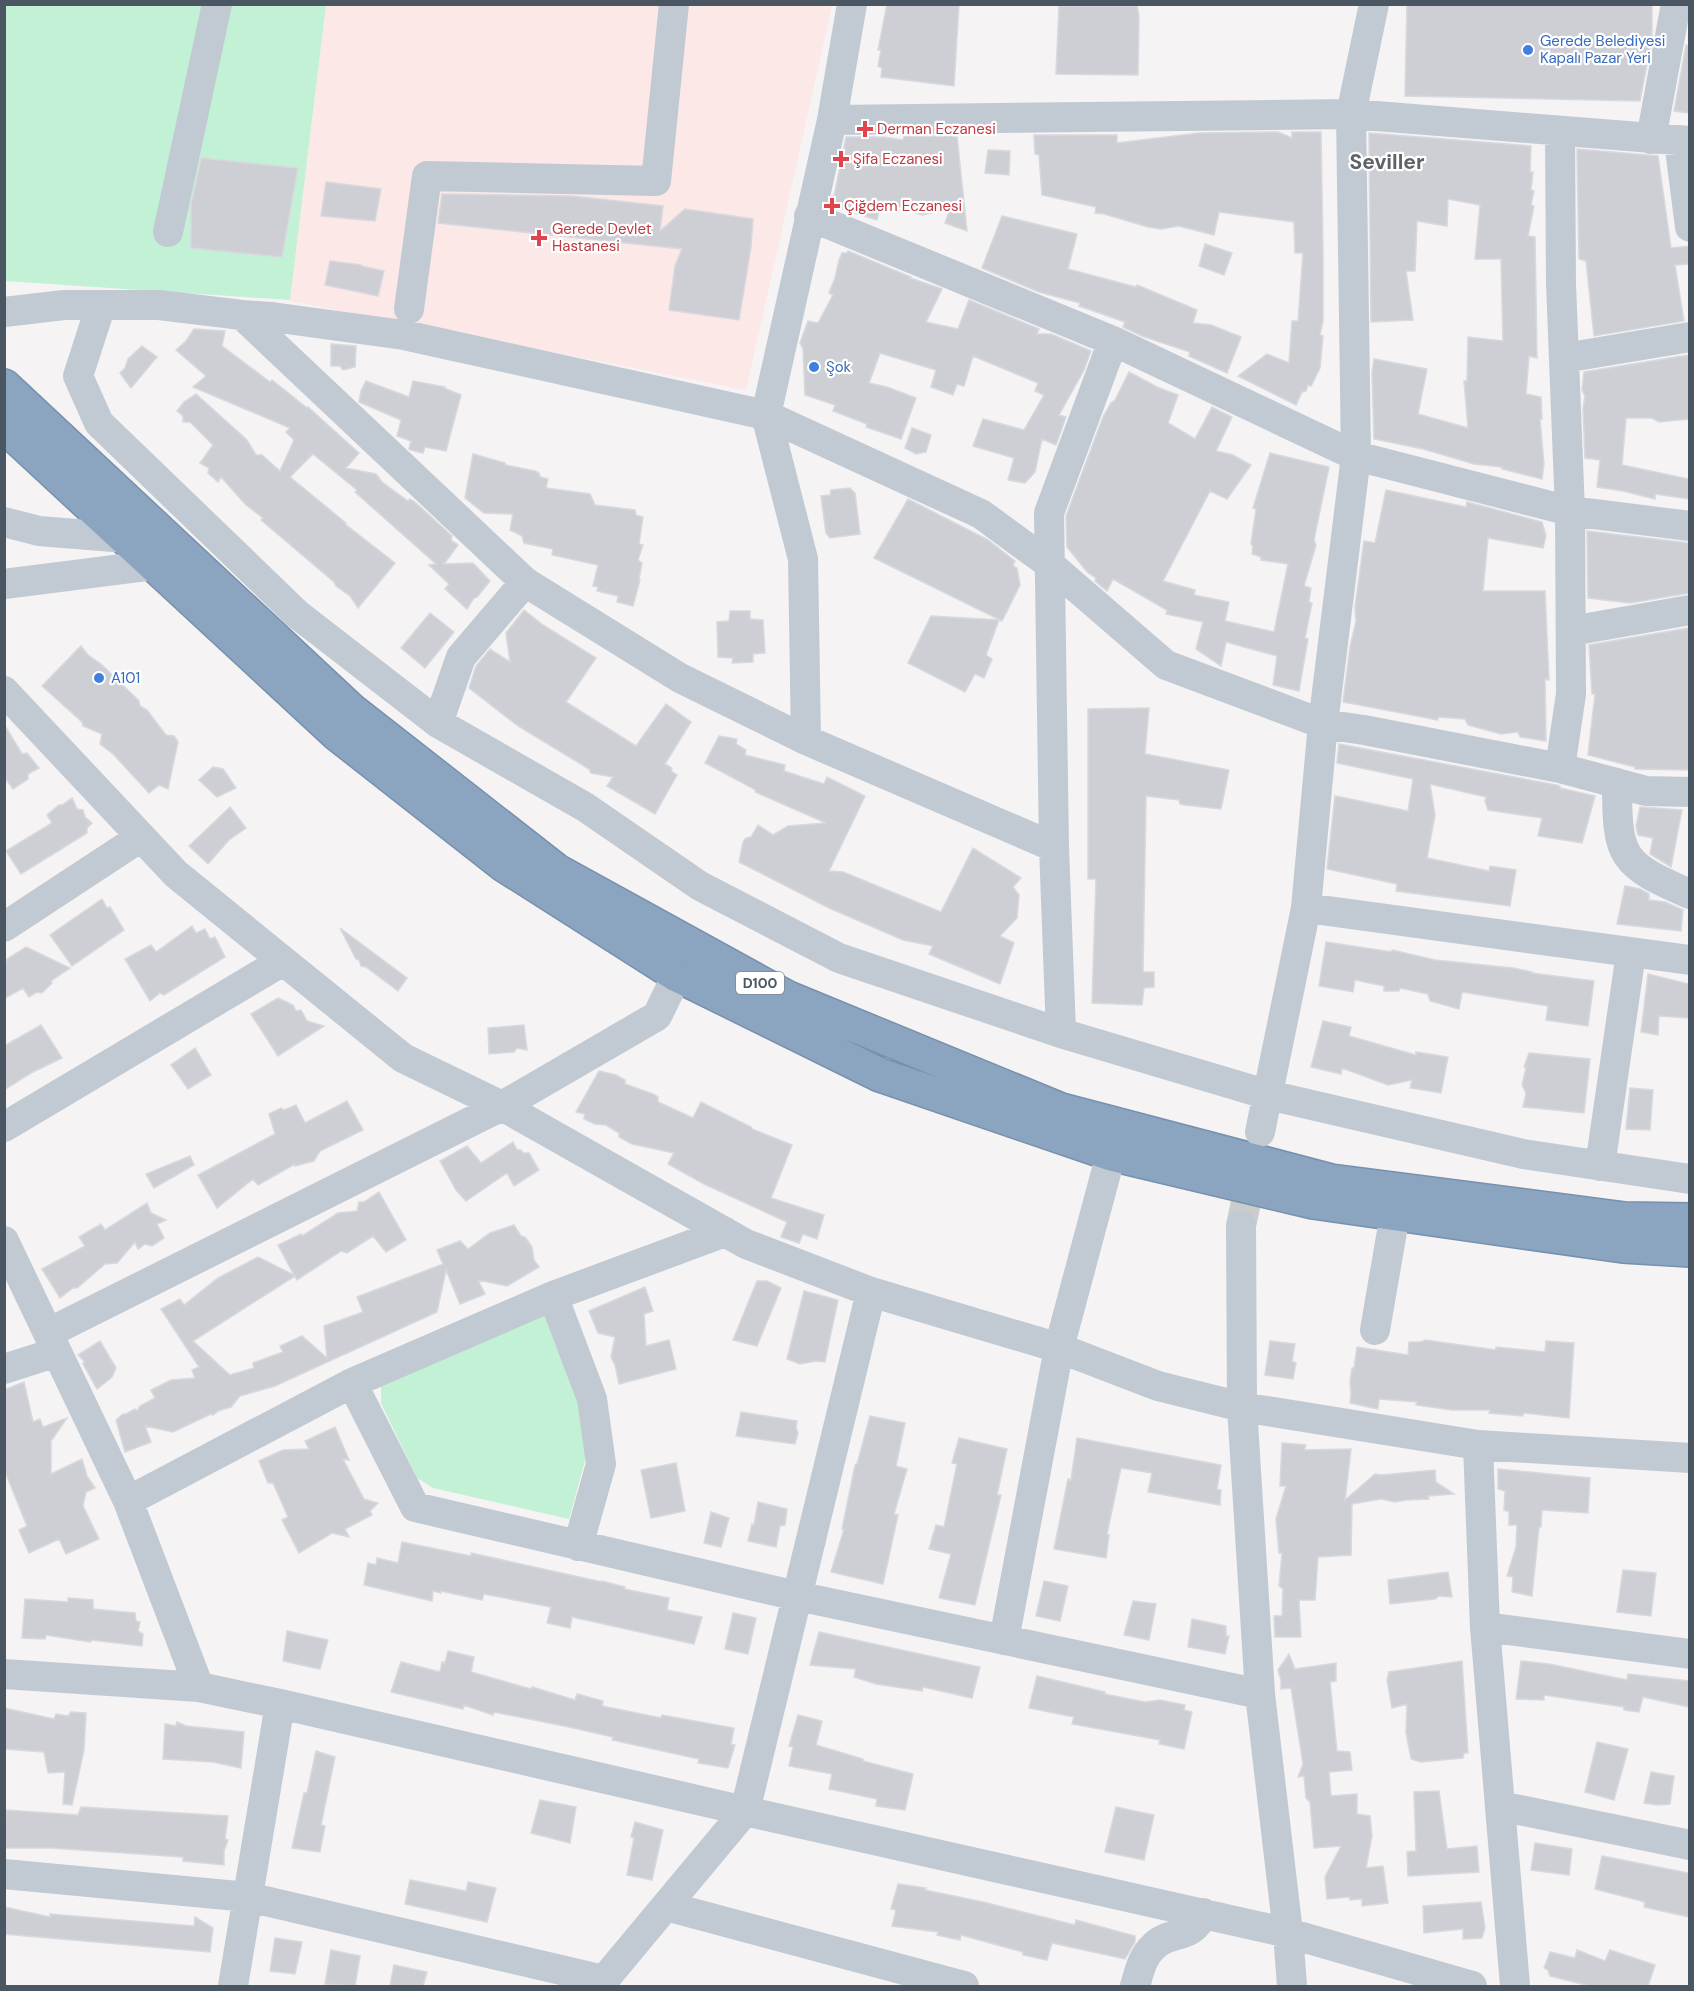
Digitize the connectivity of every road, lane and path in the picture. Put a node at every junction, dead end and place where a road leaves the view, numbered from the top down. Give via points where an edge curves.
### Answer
1 (217, 4) edge
2 (674, 4) edge
3 (852, 4) edge
4 (1374, 4) edge
5 (1676, 4) edge
6 (1351, 114) junction
7 (832, 120) junction
8 (1560, 131) junction
9 (1673, 140) edge
10 (809, 216) junction
11 (1689, 227) edge
12 (168, 232) dead end
13 (101, 305) junction
14 (409, 309) dead end
15 (4, 312) edge
16 (242, 315) junction
17 (1689, 337) edge
18 (1113, 341) junction
19 (1564, 358) junction
20 (4, 386) edge
21 (766, 415) junction
22 (4, 426) edge
23 (1356, 456) junction
24 (1570, 511) junction
25 (4, 522) edge
26 (1689, 526) edge
27 (126, 538) junction
28 (1048, 563) junction
29 (154, 565) junction
30 (525, 582) junction
31 (4, 584) edge
32 (1689, 610) edge
33 (1571, 631) junction
34 (8, 701) edge
35 (438, 723) junction
36 (1323, 724) junction
37 (806, 740) junction
38 (1560, 768) junction
39 (1617, 783) junction
40 (1689, 792) edge
41 (141, 837) junction
42 (1054, 847) junction
43 (1689, 894) edge
44 (1306, 908) junction
45 (4, 927) edge
46 (1631, 953) junction
47 (1689, 960) edge
48 (283, 961) junction
49 (677, 975) junction
50 (1061, 1033) junction
51 (1269, 1095) junction
52 (502, 1106) junction
53 (4, 1127) edge
54 (1260, 1132) tunnel mouth
55 (1111, 1154) junction
56 (1600, 1166) junction
57 (1689, 1179) edge
58 (1395, 1214) junction
59 (1689, 1220) edge
60 (1241, 1226) tunnel mouth
61 (725, 1232) junction
62 (4, 1241) edge
63 (1689, 1250) edge
64 (871, 1292) junction
65 (553, 1296) junction
66 (1375, 1330) dead end
67 (52, 1342) junction
68 (1059, 1348) junction
69 (4, 1369) edge
70 (352, 1383) junction
71 (1242, 1407) junction
72 (1478, 1445) junction
73 (1689, 1458) edge
74 (128, 1501) junction
75 (578, 1546) junction
76 (797, 1596) junction
77 (1485, 1627) junction
78 (1004, 1640) junction
79 (1689, 1654) edge
80 (4, 1674) edge
81 (200, 1688) junction
82 (1260, 1694) junction
83 (280, 1704) junction
84 (1500, 1806) junction
85 (745, 1811) junction
86 (1689, 1845) edge
87 (4, 1874) edge
88 (248, 1897) junction
89 (666, 1906) junction
90 (1203, 1913) junction
91 (1288, 1932) junction
92 (602, 1983) edge
93 (233, 1986) edge
94 (964, 1986) edge
95 (1135, 1986) edge
96 (1292, 1986) edge
97 (1472, 1986) edge
98 (1515, 1986) edge

1 - 12 street
2 - 14 street via 656,181 427,176
3 - 7 street
4 - 6 street
5 - 9 street
6 - 7 street
6 - 8 street
6 - 23 street
7 - 10 street
8 - 9 street
8 - 19 street
9 - 11 street
10 - 18 street
10 - 21 street
13 - 15 street
13 - 16 street via 159,305
13 - 35 street via 78,376 99,423 297,614
16 - 21 street via 404,335
16 - 30 street
17 - 19 street
18 - 23 street
18 - 28 street via 1049,513
19 - 24 street
20 - 59 highway, D100 via 351,710 557,871 788,998 1061,1110 1331,1181 1625,1219
21 - 28 street via 981,514
21 - 37 street via 802,559
22 - 27 highway, D100
23 - 24 street
23 - 36 street
24 - 26 street
24 - 33 street
25 - 27 street via 39,531
27 - 29 highway, D100
28 - 36 street via 1166,665
28 - 42 street
29 - 31 street
29 - 49 highway, D100 via 337,735 504,865
30 - 35 street via 461,657
30 - 37 street via 680,678
32 - 33 street
33 - 38 street via 1571,694
34 - 41 street
35 - 50 street via 585,807 699,886 839,958
36 - 38 street
36 - 44 street
37 - 42 street
38 - 39 street
39 - 40 street via 1646,791
39 - 43 street via 1618,832 1626,852 1644,873
41 - 45 street
41 - 48 street via 176,874
42 - 50 street
44 - 46 street
44 - 51 street
46 - 47 street
46 - 56 street
48 - 52 street via 403,1058
48 - 53 street
49 - 52 street via 657,1016
49 - 55 highway, D100 via 880,1075
50 - 51 street
51 - 54 street
51 - 56 street via 1523,1154
52 - 61 street
52 - 67 street
55 - 58 highway, D100 via 1313,1202
55 - 68 street
56 - 57 street
58 - 63 highway, D100 via 1623,1246
58 - 66 street
60 - 71 street
61 - 64 street via 746,1244
61 - 65 street
62 - 67 street
64 - 68 street
64 - 76 street
65 - 70 street
65 - 75 street via 592,1399 601,1464
67 - 69 street
67 - 74 street
68 - 71 street via 1158,1386
68 - 78 street
70 - 74 street
70 - 75 street via 415,1507
71 - 72 street
71 - 82 street
72 - 73 street
72 - 77 street
74 - 81 street
75 - 76 street
76 - 78 street
76 - 85 street
77 - 79 street
77 - 84 street
78 - 82 street
80 - 81 street
81 - 83 street
82 - 91 street
83 - 85 street
83 - 88 street
84 - 86 street
84 - 98 street
85 - 89 street
85 - 90 street
87 - 88 street
88 - 92 street
88 - 93 street
89 - 92 street
89 - 94 street
90 - 91 street
90 - 95 street via 1192,1930 1163,1939 1151,1948
91 - 96 street
91 - 97 street

